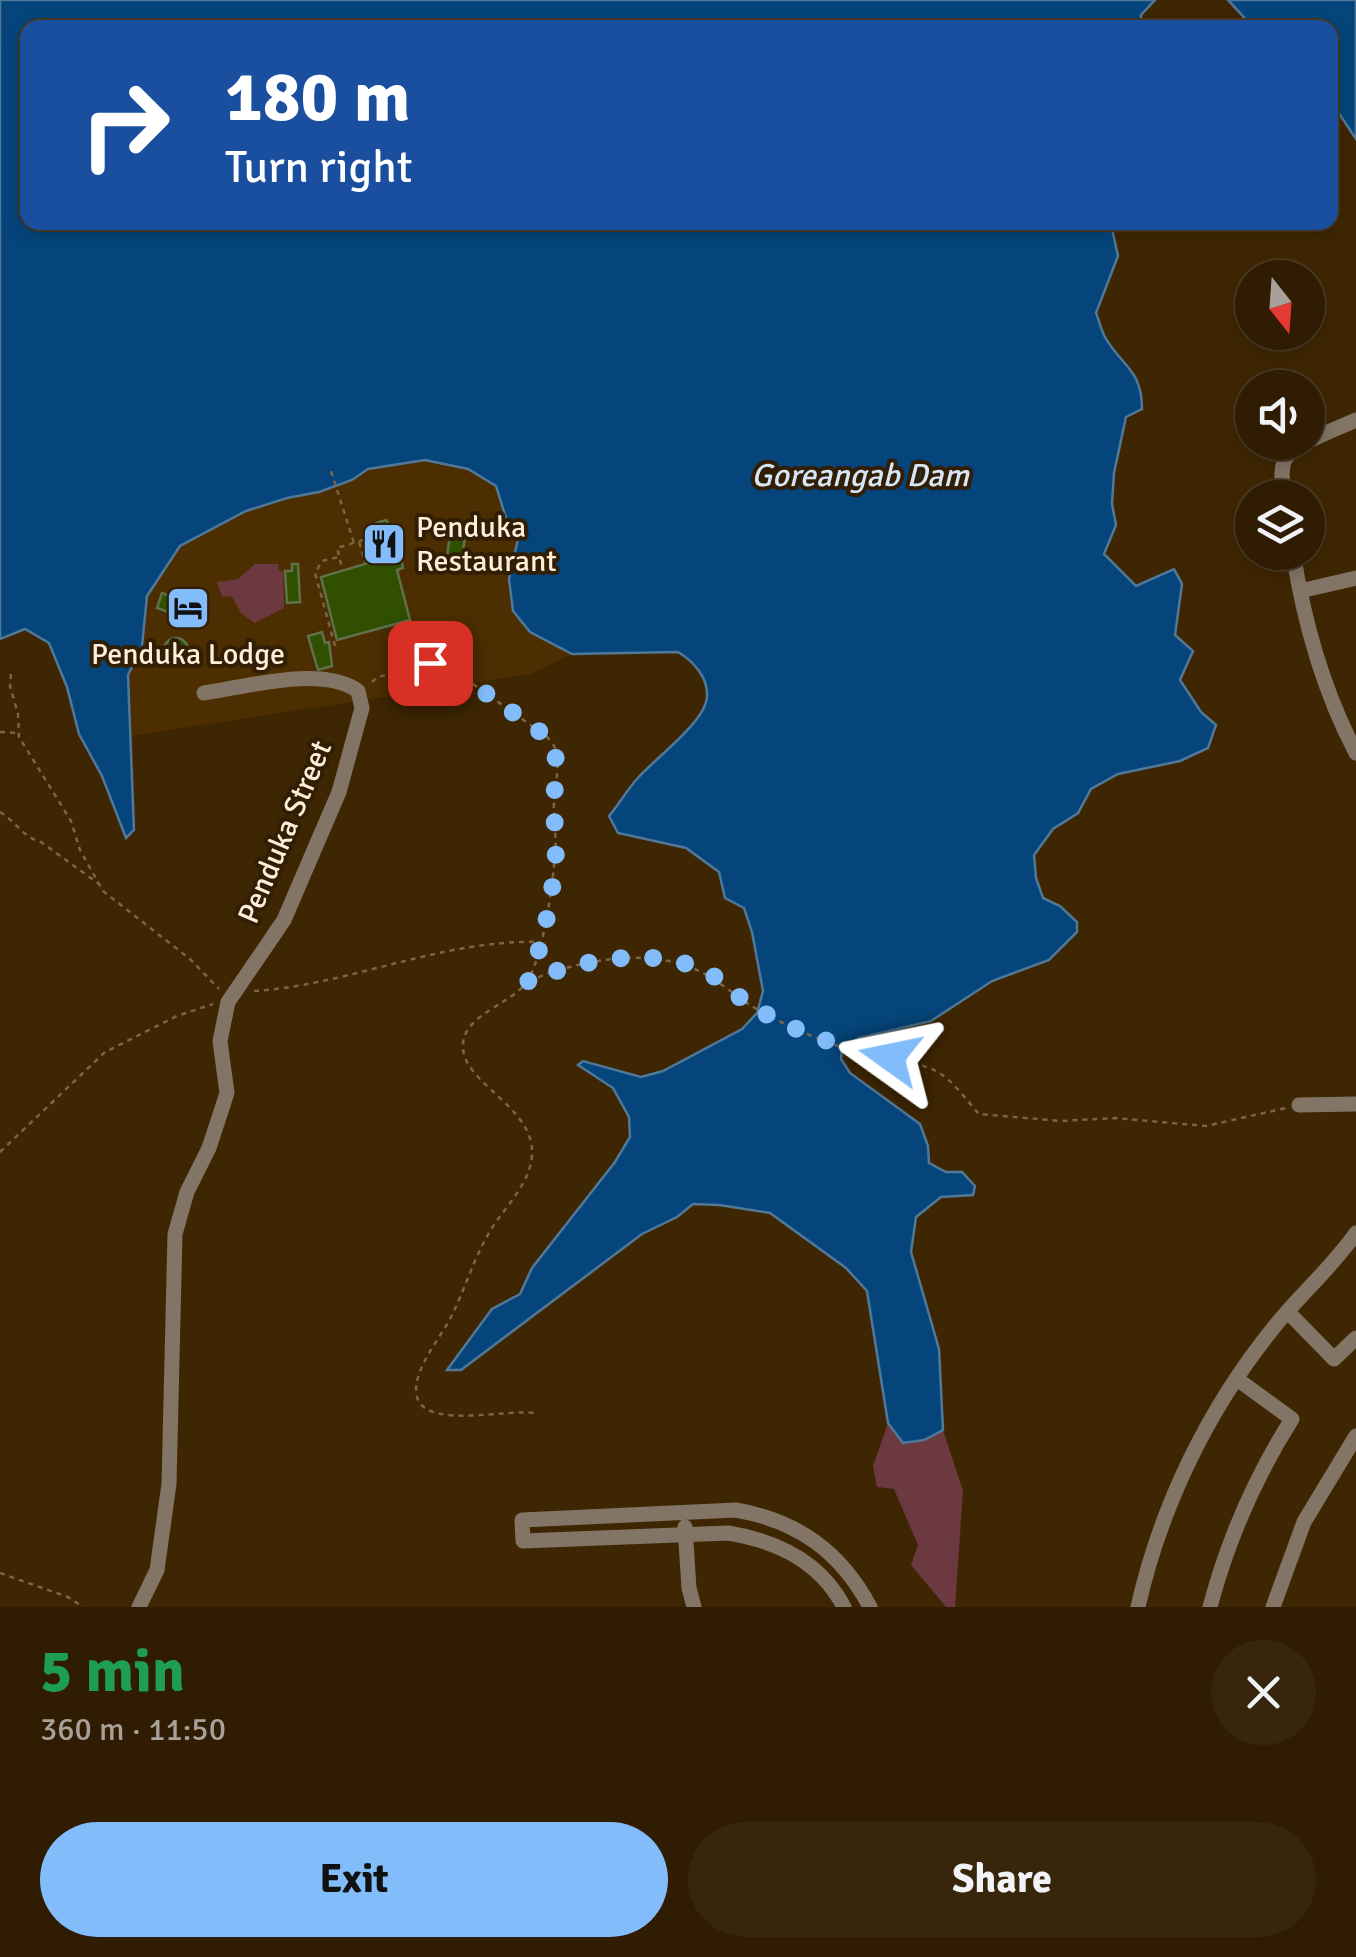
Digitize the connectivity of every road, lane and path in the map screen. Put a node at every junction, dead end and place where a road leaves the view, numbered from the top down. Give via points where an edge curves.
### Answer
1 (1356, 420) edge
2 (331, 471) dead end
3 (1283, 480) edge
4 (370, 538) dead end
5 (356, 542) junction
6 (339, 557) junction
7 (366, 564) dead end
8 (343, 570) dead end
9 (1296, 570) edge
10 (1356, 578) edge
11 (1300, 591) junction
12 (335, 646) dead end
13 (11, 674) dead end
14 (358, 691) junction
15 (204, 693) dead end
16 (0, 732) edge
17 (18, 733) junction
18 (1356, 753) edge
19 (0, 812) edge
20 (100, 885) junction
21 (541, 942) junction
22 (528, 982) junction
23 (228, 1002) junction
24 (1356, 1104) edge
25 (1299, 1105) joint
26 (0, 1152) edge
27 (1356, 1233) edge
28 (1288, 1312) junction
29 (1356, 1338) edge
30 (1237, 1379) junction
31 (534, 1413) dead end
32 (1356, 1436) edge
33 (686, 1512) junction
34 (685, 1536) junction
35 (0, 1573) edge
36 (1138, 1606) edge
37 (84, 1607) edge
38 (140, 1607) edge
39 (694, 1607) edge
40 (844, 1607) edge
41 (870, 1607) edge
42 (1147, 1607) edge
43 (1210, 1607) edge
44 (1274, 1607) edge

1 - 3 street via 1285,458
2 - 5 path
4 - 5 path
5 - 6 path via 337,548
5 - 7 path
6 - 8 path
6 - 12 path via 322,561 315,573
9 - 11 street
10 - 11 street
11 - 18 street via 1325,685
13 - 17 path
14 - 15 street via 344,681 308,679
14 - 21 path via 378,677 430,663 456,672 555,747 556,854
14 - 23 street, Penduka Street via 362,708 340,792 284,920
16 - 17 path
17 - 20 path
19 - 20 path
20 - 23 path via 190,959
21 - 22 path
21 - 23 path via 426,956
22 - 25 path via 592,963 664,960 708,973 752,1006 848,1050 939,1072 979,1114 1206,1126
22 - 31 path via 474,1022 463,1048 468,1063 526,1130 530,1170 491,1230 416,1388 424,1408 446,1416
23 - 26 path via 176,1016 104,1052
23 - 38 street, Penduka Street via 220,1040 227,1093 175,1234 169,1484 157,1570
24 - 25 street
27 - 28 street
28 - 29 street via 1334,1359
28 - 30 street
30 - 36 street via 1169,1505
30 - 43 street via 1292,1419 1240,1513
32 - 44 street via 1304,1522
33 - 34 street
33 - 34 street via 522,1520 523,1541
33 - 41 street via 736,1510 797,1528 845,1566
34 - 39 street
34 - 40 street via 728,1534 786,1549 823,1576
35 - 37 path
36 - 42 street

